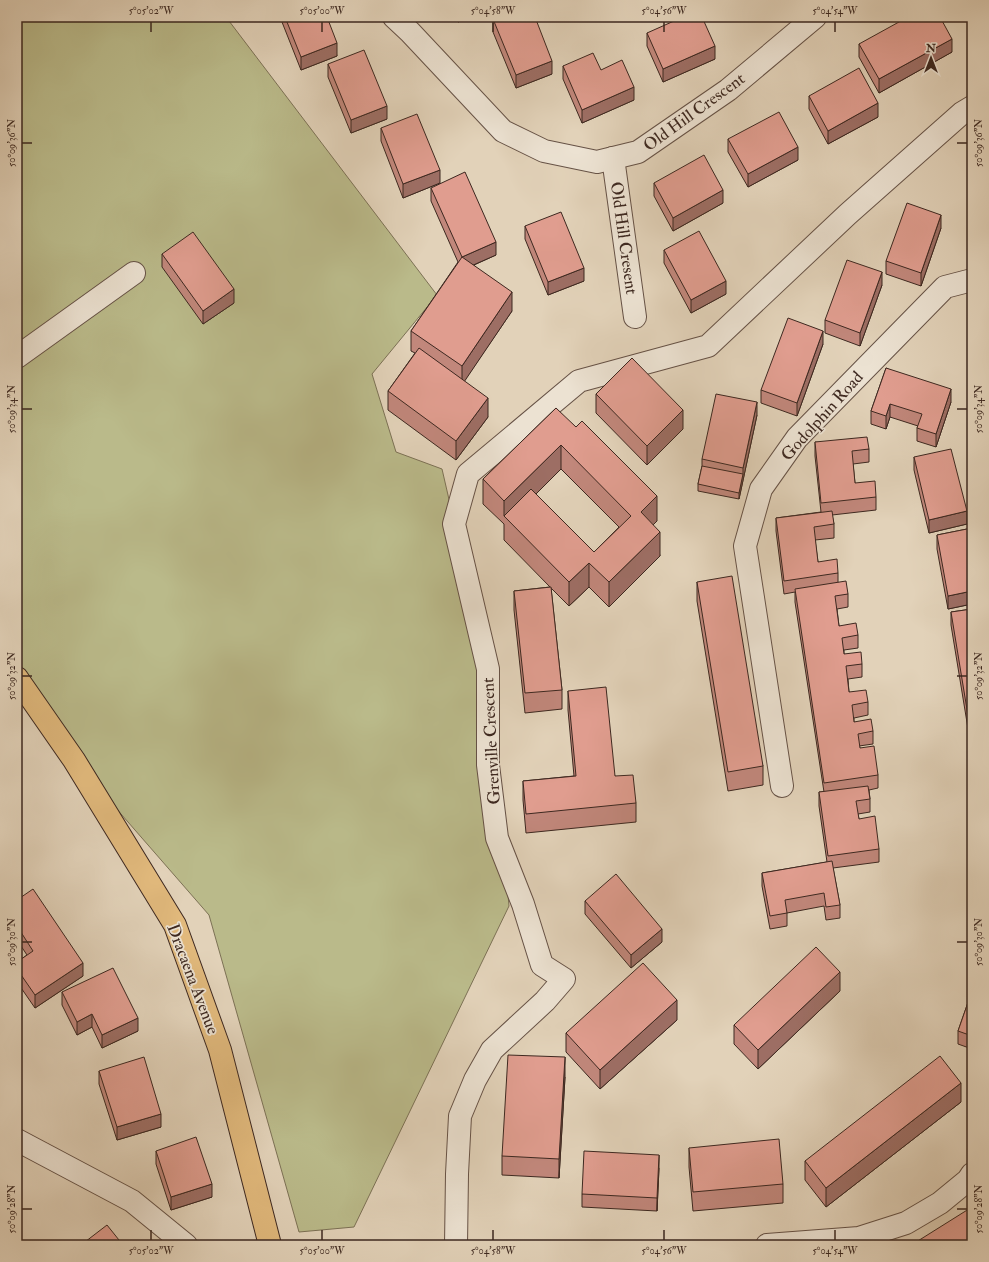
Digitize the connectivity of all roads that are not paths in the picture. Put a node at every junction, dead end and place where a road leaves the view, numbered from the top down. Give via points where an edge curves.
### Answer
1 (394, 17) edge
2 (815, 17) edge
3 (972, 107) edge
4 (613, 158) junction
5 (134, 273) dead end
6 (972, 280) edge
7 (635, 318) dead end
8 (17, 357) edge
9 (17, 678) edge
10 (782, 786) dead end
11 (17, 1140) edge
12 (972, 1174) edge
13 (186, 1245) edge
14 (270, 1245) edge
15 (456, 1245) edge
16 (767, 1245) edge

1 - 4 street, Old Hill Crescent via 503,131 544,151 597,162
2 - 4 street, Old Hill Crescent via 728,90 638,152
3 - 15 street, Grenville Crescent via 848,214 708,346 579,381 468,474 454,524 488,669 488,765 497,838 523,904 542,965 564,979 492,1050 475,1080 460,1116
4 - 7 street, Old Hill Cresent
5 - 8 street
6 - 10 street, Godolphin Road via 945,287 797,438 761,489 745,546
9 - 14 main road, Dracaena Avenue via 74,760 176,925 220,1050
11 - 13 street via 132,1201
12 - 16 street via 940,1203 906,1223 859,1238

